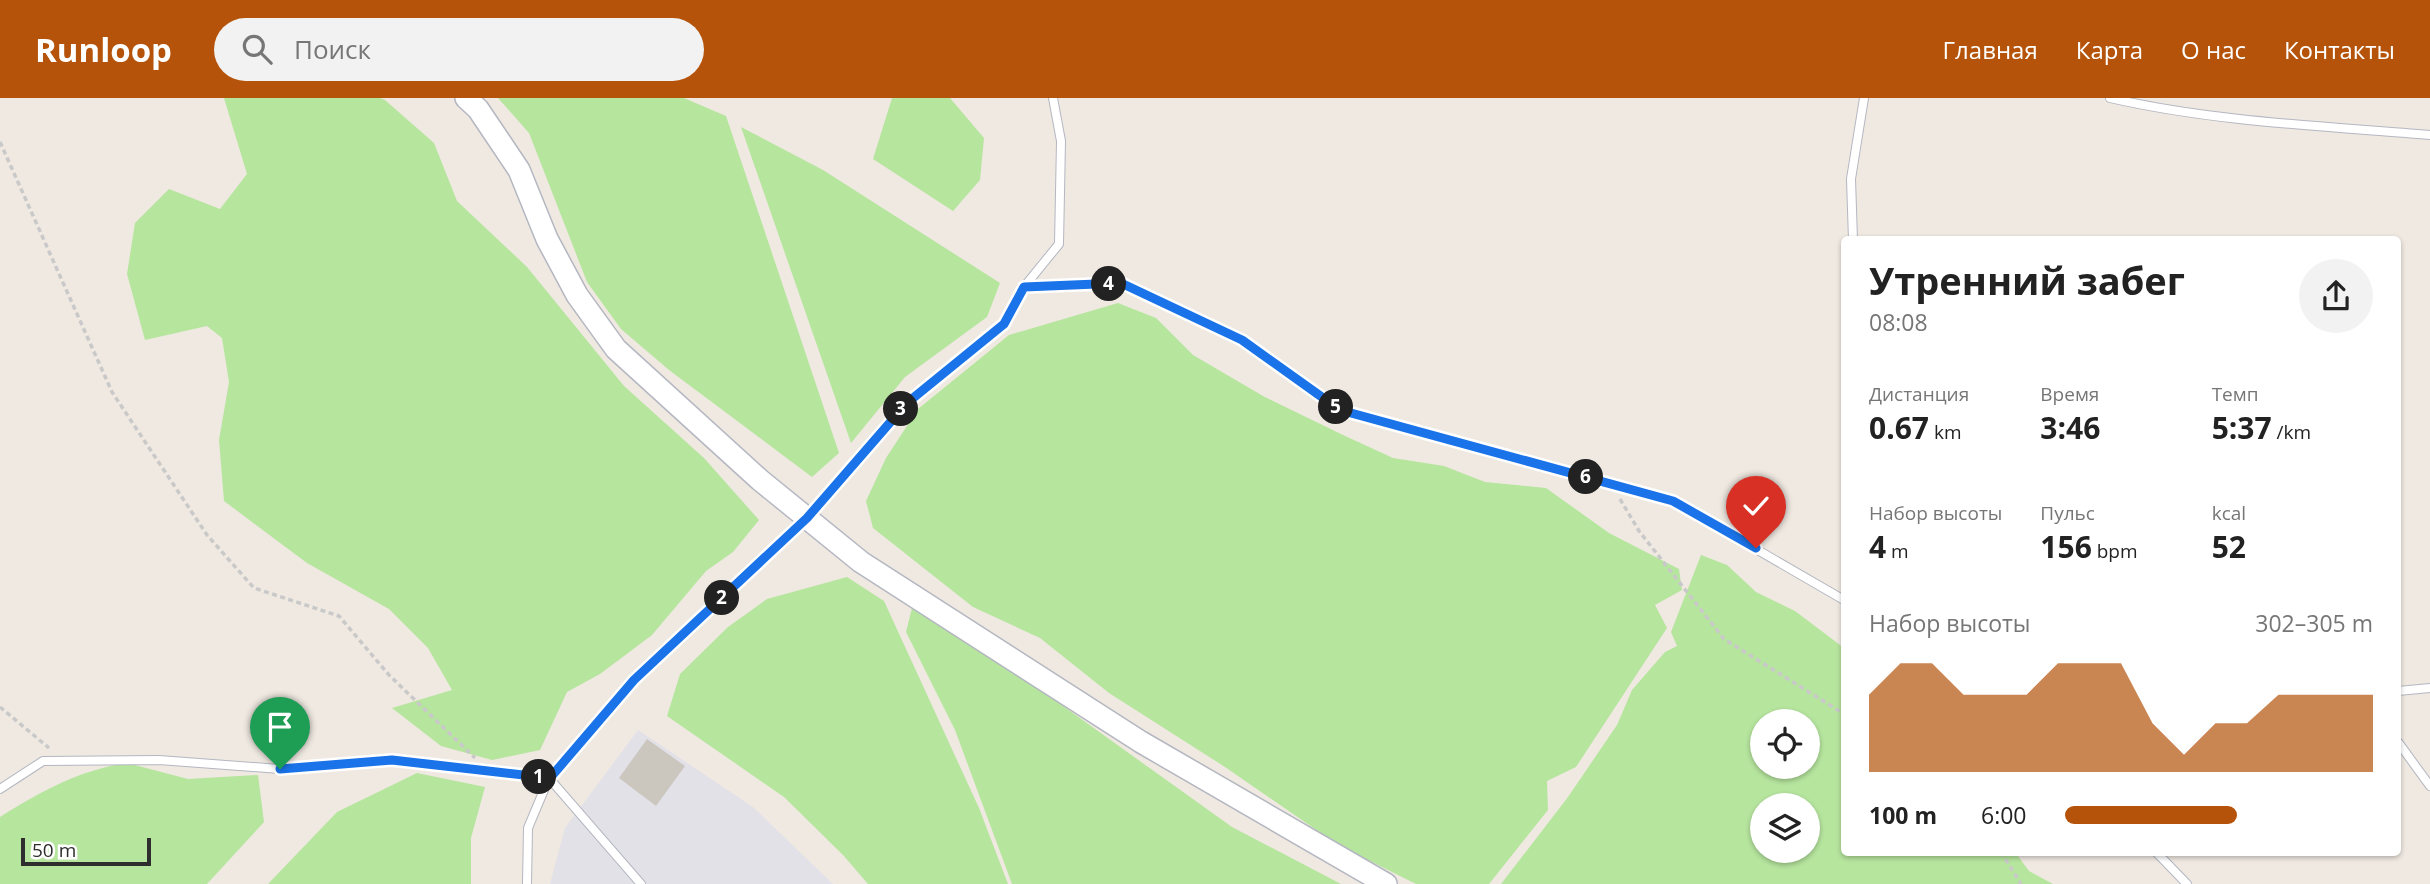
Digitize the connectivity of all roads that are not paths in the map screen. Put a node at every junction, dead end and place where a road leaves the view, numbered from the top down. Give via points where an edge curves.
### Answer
1 (466, 98) edge
2 (1053, 98) edge
3 (1864, 98) edge
4 (2110, 98) edge
5 (2430, 135) edge
6 (1853, 236) edge
7 (1024, 287) junction
8 (807, 518) junction
9 (1841, 598) edge
10 (2430, 688) edge
11 (2401, 691) edge
12 (2401, 746) edge
13 (550, 778) junction
14 (2430, 786) edge
15 (0, 789) edge
16 (2160, 856) edge
17 (527, 884) edge
18 (641, 884) edge
19 (1386, 884) edge
20 (2187, 884) edge

1 - 8 street via 519,170 559,262 616,349
2 - 7 lane via 1061,141 1059,244
3 - 6 lane via 1851,179
4 - 5 lane via 2241,119
7 - 8 lane via 1004,324 907,403
7 - 9 lane via 1121,283 1242,340 1340,410 1673,501
8 - 13 lane via 634,680
8 - 19 street via 861,562 1141,742
10 - 11 lane
12 - 14 lane
13 - 15 lane via 392,760 280,769 159,760 43,761
13 - 17 lane via 528,828
13 - 18 lane
16 - 20 lane

